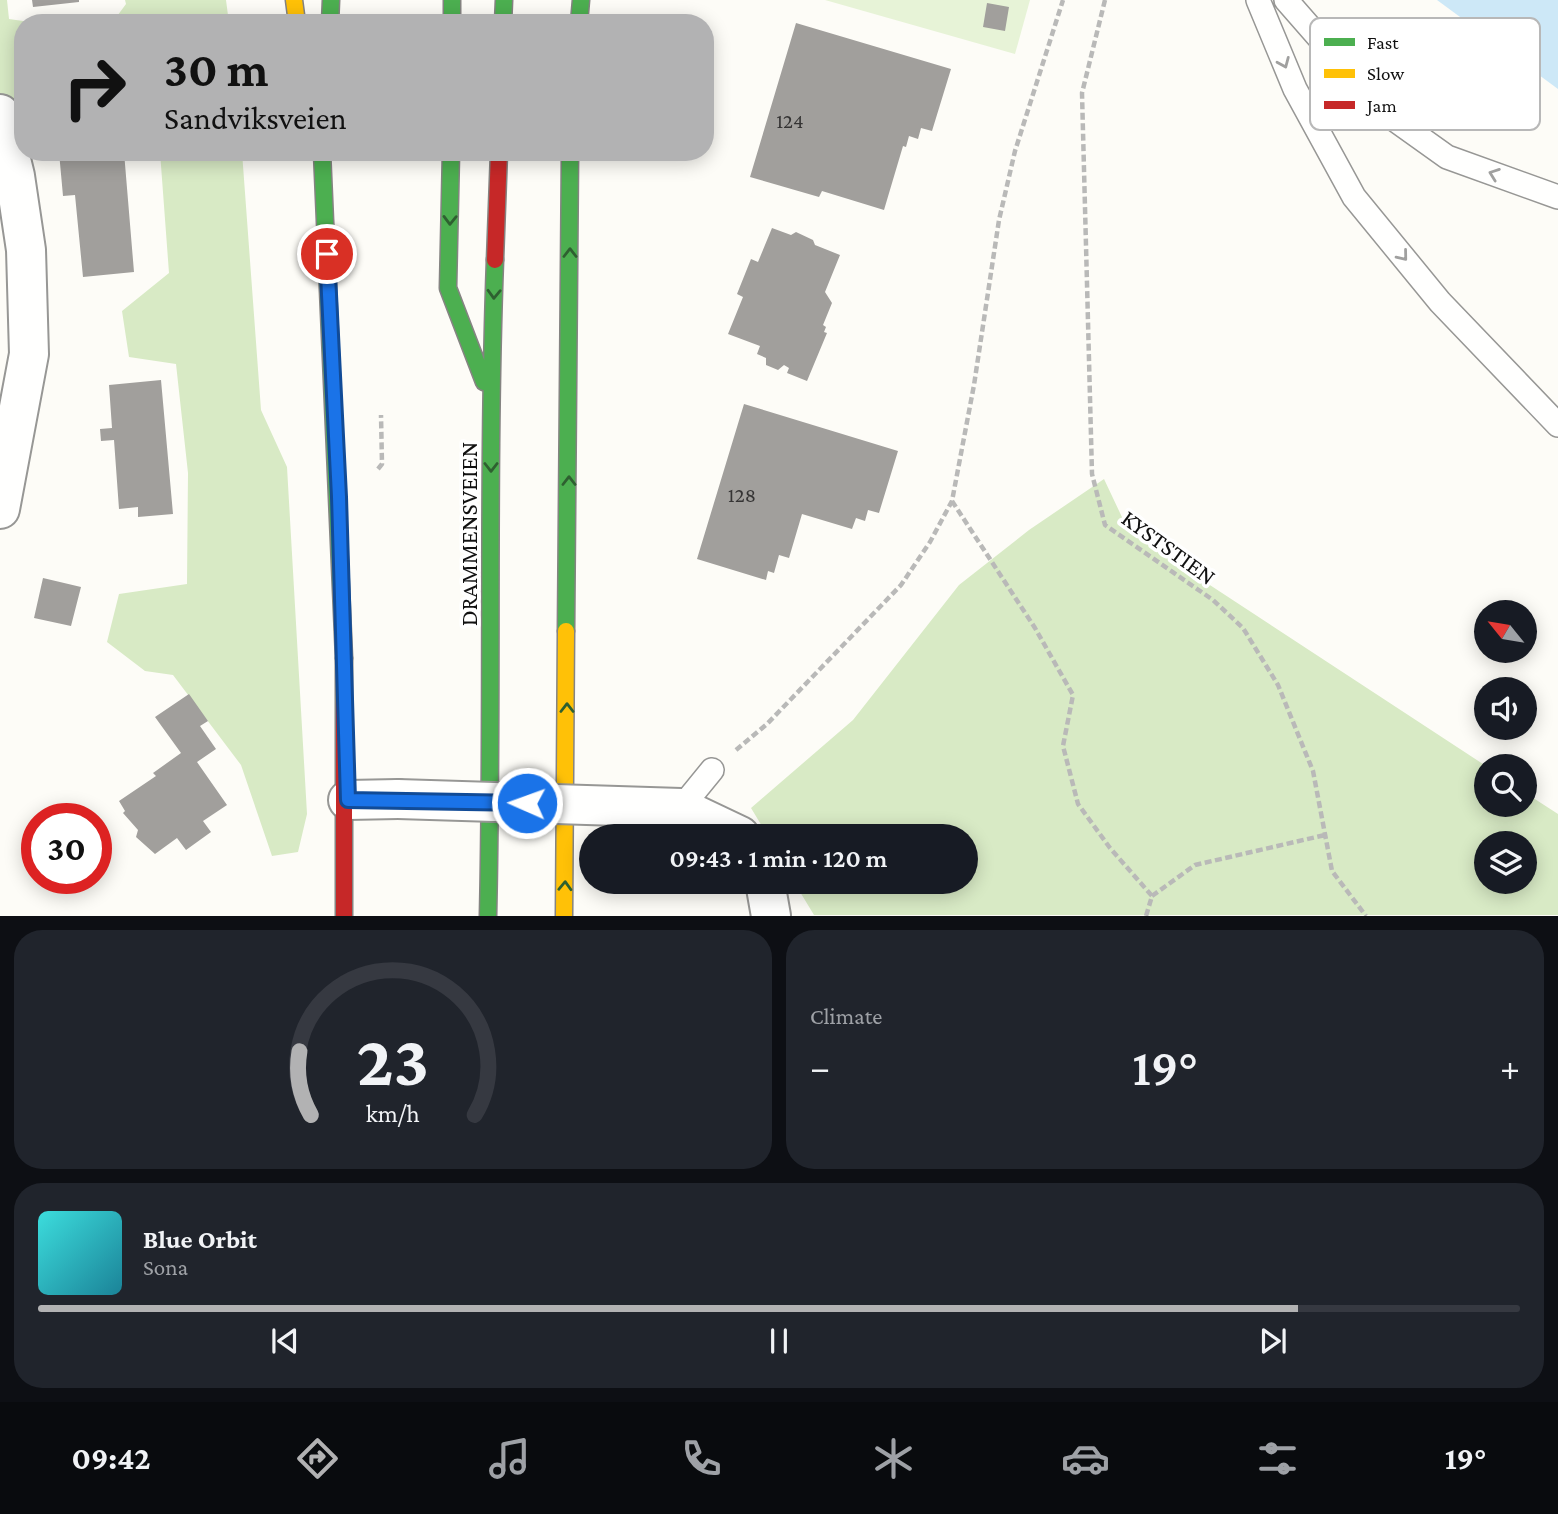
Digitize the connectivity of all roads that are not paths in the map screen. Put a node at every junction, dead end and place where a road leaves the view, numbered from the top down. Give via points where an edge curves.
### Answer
1 (1258, 0) edge
2 (1286, 0) edge
3 (1310, 29) edge
4 (0, 114) edge
5 (1310, 116) edge
6 (1317, 130) edge
7 (1409, 130) edge
8 (322, 161) edge
9 (451, 161) edge
10 (499, 161) edge
11 (570, 161) edge
12 (1558, 197) edge
13 (491, 399) junction
14 (1558, 425) edge
15 (0, 509) edge
16 (712, 770) road end
17 (348, 800) junction
18 (681, 808) junction
19 (715, 824) edge
20 (767, 894) edge
21 (345, 915) edge
22 (488, 915) edge
23 (564, 915) edge
24 (771, 915) edge

1 -> 5 lane
3 -> 2 lane
4 - 15 street via 26,250 29,354
6 -> 14 lane via 1354,197 1440,302
12 -> 7 lane via 1447,157
8 - 17 main road
9 -> 13 main road via 448,288
10 -> 13 main road, DRAMMENSVEIEN
23 -> 11 main road
13 -> 22 main road, DRAMMENSVEIEN
16 - 18 lane
17 - 18 street, bridge
17 - 21 main road
18 - 19 street
20 - 24 street

